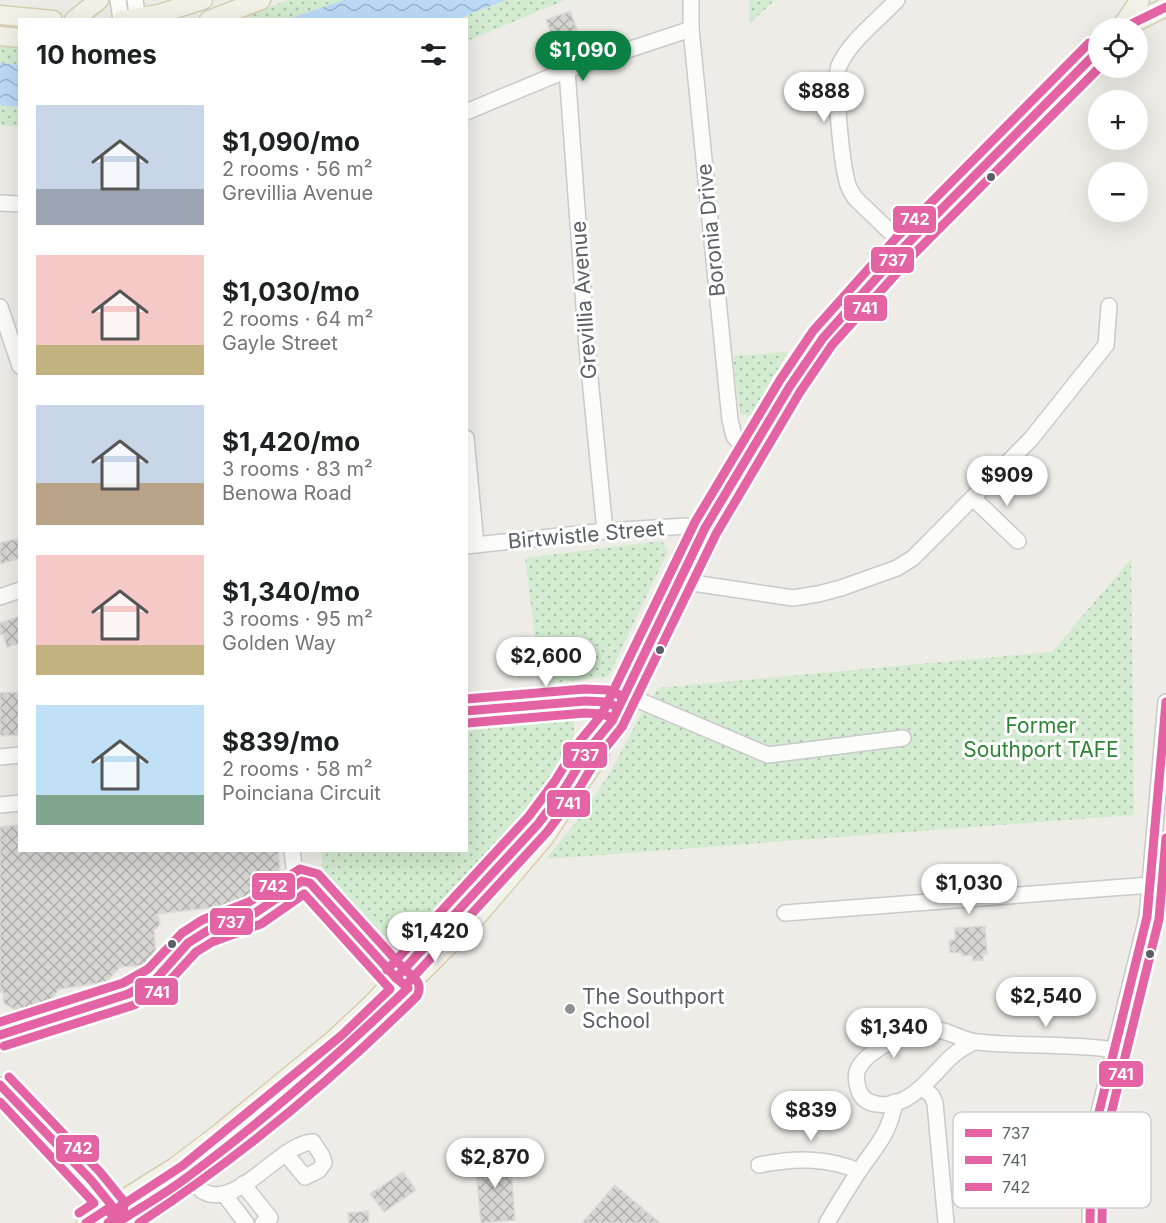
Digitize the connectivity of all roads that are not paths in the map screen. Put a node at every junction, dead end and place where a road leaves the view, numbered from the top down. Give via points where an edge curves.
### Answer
1 (99, 0) edge
2 (118, 0) edge
3 (152, 0) edge
4 (203, 0) edge
5 (261, 0) edge
6 (692, 0) edge
7 (897, 0) edge
8 (1140, 0) edge
9 (1150, 0) edge
10 (1166, 7) edge
11 (166, 12) junction
12 (0, 15) edge
13 (131, 15) edge
14 (32, 18) edge
15 (76, 18) edge
16 (214, 18) edge
17 (1128, 18) edge
18 (1142, 18) edge
19 (691, 29) junction
20 (0, 36) edge
21 (18, 38) edge
22 (1088, 61) edge
23 (567, 70) junction
24 (468, 111) edge
25 (0, 203) edge
26 (18, 204) edge
27 (905, 246) junction
28 (1109, 306) dead end
29 (0, 307) edge
30 (18, 360) edge
31 (749, 454) junction
32 (468, 481) edge
33 (973, 498) junction
34 (705, 528) junction
35 (604, 531) junction
36 (1018, 541) dead end
37 (471, 545) edge
38 (679, 581) junction
39 (18, 591) edge
40 (0, 597) edge
41 (1166, 702) edge
42 (618, 708) junction
43 (468, 711) edge
44 (903, 738) dead end
45 (18, 755) edge
46 (0, 757) edge
47 (18, 803) edge
48 (0, 805) edge
49 (292, 852) edge
50 (296, 884) junction
51 (1151, 885) junction
52 (784, 913) dead end
53 (402, 983) junction
54 (0, 1035) edge
55 (974, 1042) junction
56 (1114, 1050) junction
57 (0, 1085) edge
58 (922, 1087) junction
59 (895, 1102) junction
60 (1099, 1112) edge
61 (286, 1154) dead end
62 (759, 1165) dead end
63 (859, 1171) junction
64 (189, 1176) junction
65 (243, 1184) junction
66 (224, 1194) junction
67 (1090, 1208) edge
68 (114, 1214) edge
69 (86, 1223) edge
70 (246, 1223) edge
71 (263, 1223) edge
72 (827, 1223) edge
73 (946, 1223) edge
74 (1090, 1223) edge

1 - 15 main road
2 - 13 street
3 - 11 main road
4 - 11 main road
5 - 16 main road
6 - 19 street, Boronia Drive
7 - 27 street via 849,49 838,67 836,83 849,189
8 - 17 main road
9 - 10 main road
10 - 18 main road
11 - 13 main road
12 - 14 main road
19 - 23 street
19 - 31 street, Boronia Drive via 730,420 734,436
20 - 21 main road
22 - 27 main road
23 - 24 street
23 - 35 street, Grevillia Avenue via 586,348
25 - 26 street
27 - 31 main road via 823,338
28 - 33 street via 1106,345 1031,439
29 - 30 street
31 - 34 main road
32 - 37 street
33 - 36 street
33 - 38 street via 913,558 880,575 830,591 793,598
34 - 35 street, Birtwistle Street
34 - 38 main road
35 - 37 street, Birtwistle Street
38 - 42 main road
39 - 40 street
41 - 51 street
42 - 43 street via 606,702 585,701
42 - 44 street via 768,754
42 - 53 main road via 599,755 544,838 475,919
45 - 46 street
47 - 48 street
49 - 50 street
50 - 53 street via 302,880 310,883
50 - 54 street via 255,914 207,931 188,943 156,979 128,994
51 - 52 street
51 - 56 street via 1147,917
53 - 64 main road via 333,1059
53 - 68 main road
55 - 56 street
55 - 58 street via 951,1057
55 - 59 street via 928,1029 877,1050 857,1070 858,1088 871,1103
56 - 60 street
57 - 68 street via 91,1180
58 - 59 street
58 - 73 street via 935,1102
59 - 63 street via 892,1123
61 - 65 street
62 - 63 street via 801,1158 843,1164
63 - 72 street
64 - 66 street via 199,1189
64 - 68 main road
65 - 66 street
65 - 71 street via 270,1218
66 - 70 street
67 - 74 street
68 - 69 main road

